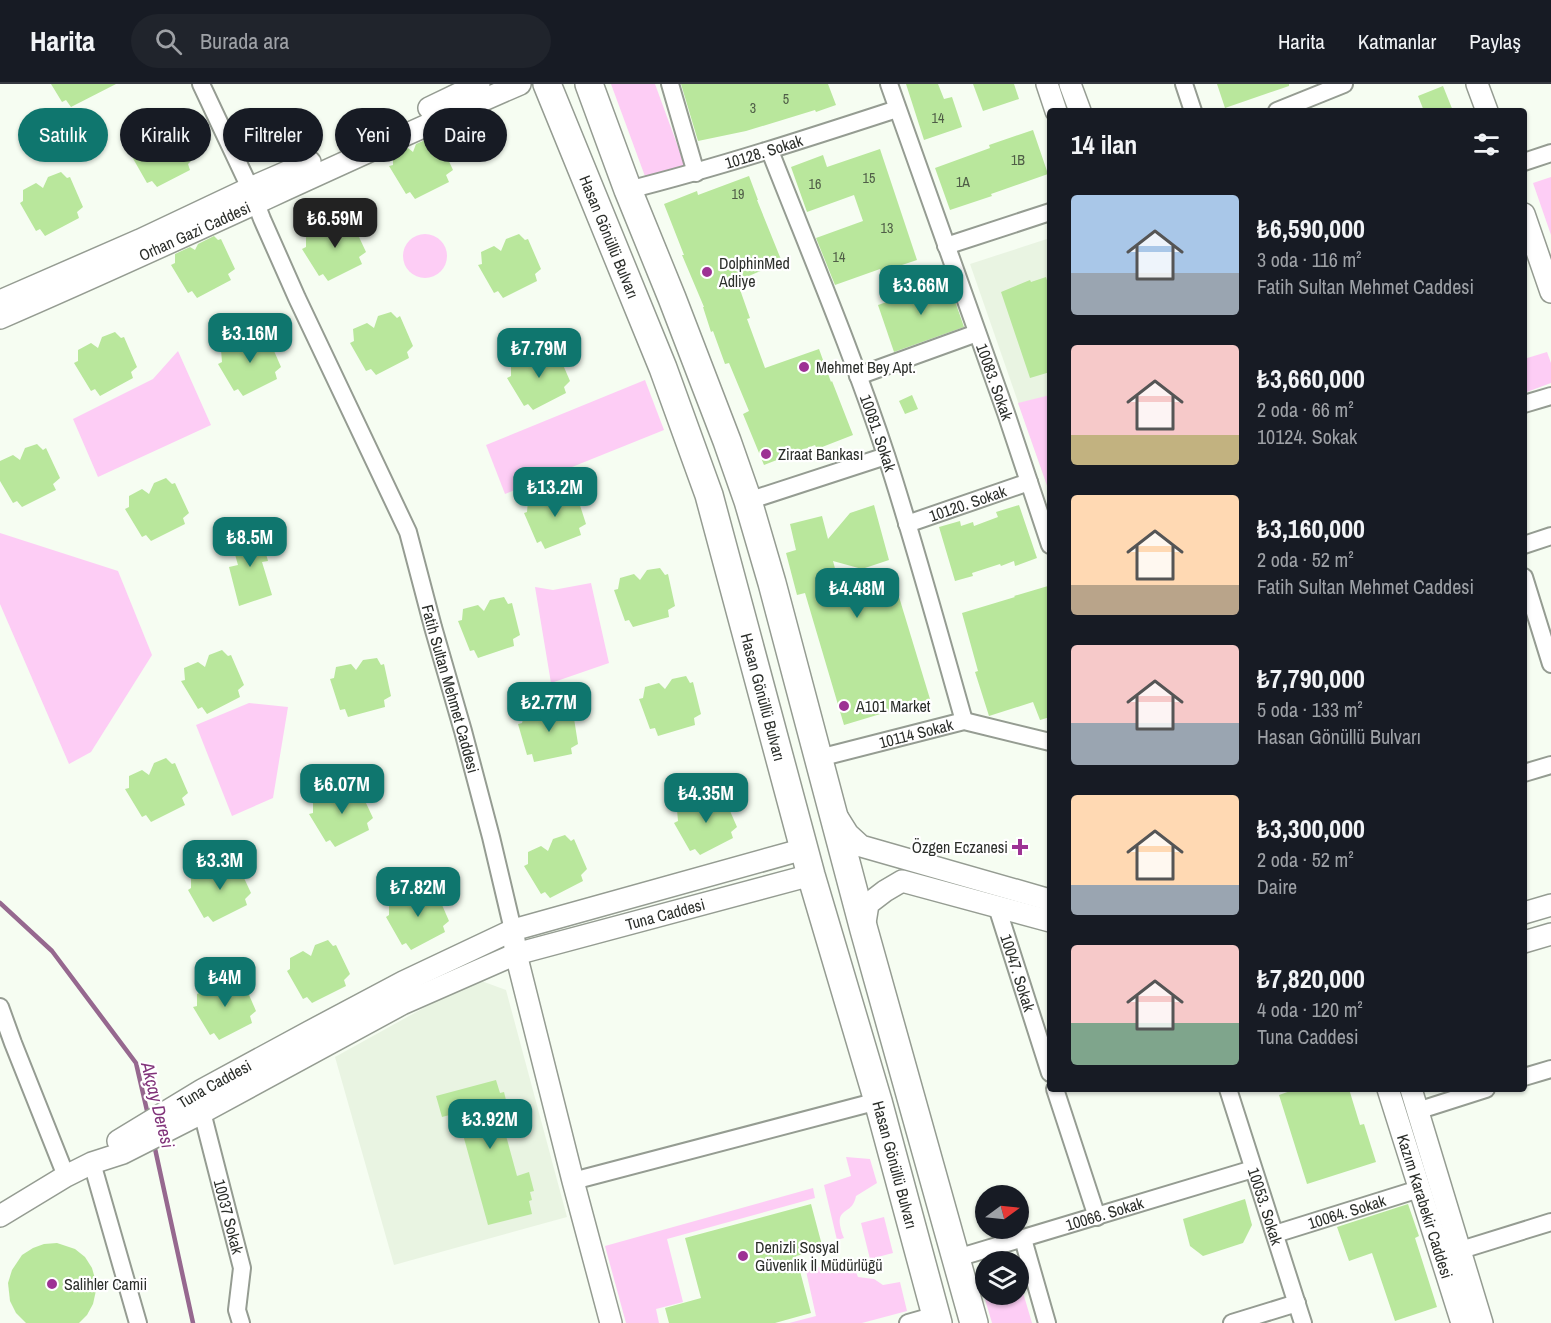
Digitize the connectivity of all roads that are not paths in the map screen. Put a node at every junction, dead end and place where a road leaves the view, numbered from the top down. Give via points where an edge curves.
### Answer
1 (201, 84) edge
2 (479, 84) edge
3 (520, 84) edge
4 (547, 84) edge
5 (589, 84) edge
6 (670, 84) edge
7 (888, 84) edge
8 (1047, 84) edge
9 (1070, 84) edge
10 (1184, 84) edge
11 (1477, 84) edge
12 (1337, 85) edge
13 (1055, 108) edge
14 (1079, 108) edge
15 (1191, 108) edge
16 (1284, 108) edge
17 (1486, 108) edge
18 (897, 109) junction
19 (770, 151) junction
20 (1551, 153) edge
21 (1527, 161) edge
22 (696, 173) junction
23 (628, 190) junction
24 (253, 195) junction
25 (1047, 213) edge
26 (1527, 223) edge
27 (946, 246) junction
28 (1551, 292) edge
29 (0, 301) edge
30 (0, 318) edge
31 (977, 333) junction
32 (858, 376) junction
33 (1551, 396) edge
34 (1527, 403) edge
35 (886, 456) junction
36 (1029, 482) junction
37 (748, 501) junction
38 (908, 524) junction
39 (1047, 535) edge
40 (1551, 536) edge
41 (1527, 543) edge
42 (1527, 587) edge
43 (1551, 664) edge
44 (964, 721) junction
45 (1047, 741) edge
46 (819, 758) junction
47 (1551, 765) edge
48 (1527, 772) edge
49 (832, 810) junction
50 (804, 849) junction
51 (811, 875) junction
52 (1047, 899) edge
53 (1551, 905) edge
54 (997, 907) junction
55 (1527, 912) edge
56 (1047, 920) edge
57 (513, 930) junction
58 (864, 930) junction
59 (1551, 934) edge
60 (1527, 941) edge
61 (516, 954) junction
62 (0, 1007) edge
63 (1047, 1064) edge
64 (1551, 1069) edge
65 (1527, 1076) edge
66 (1056, 1092) edge
67 (1229, 1092) edge
68 (1389, 1092) edge
69 (1412, 1092) edge
70 (1477, 1092) edge
71 (878, 1101) junction
72 (194, 1110) junction
73 (1417, 1111) junction
74 (92, 1163) junction
75 (1254, 1169) junction
76 (66, 1176) junction
77 (573, 1181) junction
78 (1419, 1188) junction
79 (0, 1216) edge
80 (1097, 1217) junction
81 (1551, 1222) edge
82 (1275, 1234) junction
83 (1029, 1237) edge
84 (1023, 1239) joint
85 (1461, 1250) junction
86 (957, 1258) junction
87 (1297, 1303) junction
88 (937, 1319) edge
89 (138, 1323) edge
90 (241, 1323) edge
91 (611, 1323) edge
92 (908, 1323) edge
93 (974, 1323) edge
94 (1047, 1323) edge
95 (1232, 1323) edge
96 (1303, 1323) edge
97 (1462, 1323) edge
98 (1482, 1323) edge

1 - 24 street, Fatih Sultan Mehmet Caddesi
2 - 24 street, Orhan Gazi Caddesi
3 - 24 street, Orhan Gazi Caddesi
4 - 50 main road, Hasan Gönüllü Bulvarı via 663,368 709,495
5 - 23 main road, Hasan Gönüllü Bulvarı
6 - 22 street
7 - 18 street, 10083. Sokak
8 - 13 street
9 - 14 street
10 - 15 street
11 - 17 street
12 - 16 street
18 - 19 street, 10128. Sokak
18 - 27 street, 10083. Sokak
19 - 22 street, 10128. Sokak
19 - 32 street, 10081. Sokak
20 - 21 street
22 - 23 street, 10128. Sokak
23 - 37 main road, Hasan Gönüllü Bulvarı
24 - 29 street, Orhan Gazi Caddesi
24 - 30 street, Orhan Gazi Caddesi via 145,254
24 - 57 street, Fatih Sultan Mehmet Caddesi via 297,298 408,532
25 - 27 street
26 - 28 street
27 - 31 street, 10083. Sokak
31 - 32 street
31 - 36 street, 10083. Sokak
32 - 35 street, 10081. Sokak
33 - 34 street
35 - 37 street
35 - 38 street, 10081. Sokak
36 - 38 street, 10120. Sokak
36 - 39 street, 10083. Sokak
37 - 46 main road, Hasan Gönüllü Bulvarı
38 - 44 street, 10081. Sokak
40 - 41 street
42 - 43 street
44 - 45 street, 10114 Sokak
44 - 46 street, 10114 Sokak
46 - 49 main road, Hasan Gönüllü Bulvarı
47 - 48 street
49 - 52 street via 861,846
49 - 58 main road, Hasan Gönüllü Bulvarı
50 - 51 main road, Hasan Gönüllü Bulvarı
50 - 57 street, Tuna Caddesi
51 - 61 street, Tuna Caddesi
51 - 71 main road, Hasan Gönüllü Bulvarı
53 - 55 street
54 - 56 street
54 - 58 street via 902,881 868,904
54 - 63 street, 10047. Sokak
57 - 61 street, Fatih Sultan Mehmet Caddesi
57 - 72 street, Tuna Caddesi via 309,1032
58 - 86 main road, Hasan Gönüllü Bulvarı
59 - 60 street
61 - 72 street, Tuna Caddesi via 402,1004
61 - 77 street, Fatih Sultan Mehmet Caddesi
62 - 76 street
64 - 65 street
66 - 80 street
67 - 75 street, 10053. Sokak
68 - 78 street, Kazım Karabekir Caddesi
69 - 73 street, Kazım Karabekir Caddesi
70 - 73 street
71 - 77 street
71 - 88 main road, Hasan Gönüllü Bulvarı
72 - 74 street, Tuna Caddesi
72 - 90 street, 10037 Sokak via 242,1268 237,1310
73 - 85 street, Kazım Karabekir Caddesi
74 - 76 street, Tuna Caddesi
74 - 89 street
75 - 80 street, 10066. Sokak
75 - 82 street, 10053. Sokak
76 - 79 street, Tuna Caddesi
77 - 91 street, Fatih Sultan Mehmet Caddesi
78 - 82 street, 10064. Sokak
78 - 97 street, Kazım Karabekir Caddesi
80 - 83 street, 10066. Sokak
81 - 85 street
82 - 87 street, 10053. Sokak
84 - 86 street, 10066. Sokak
84 - 94 street
85 - 98 street, Kazım Karabekir Caddesi
86 - 93 main road, Hasan Gönüllü Bulvarı
87 - 95 street
87 - 96 street, 10053. Sokak
88 - 92 street

